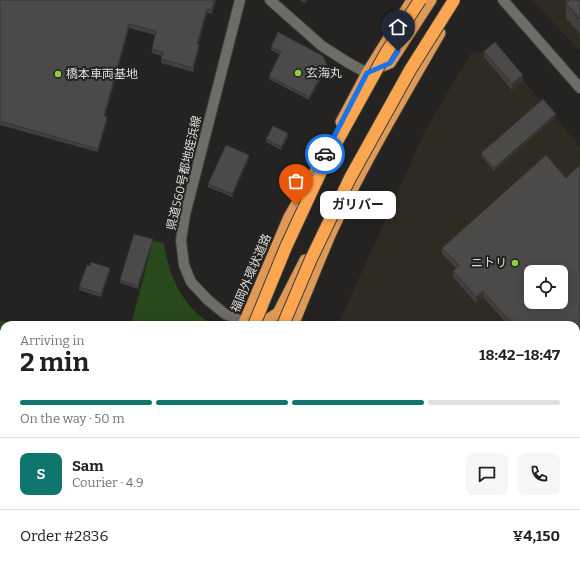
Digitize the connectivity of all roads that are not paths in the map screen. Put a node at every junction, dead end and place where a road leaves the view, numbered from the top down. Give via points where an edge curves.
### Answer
1 (240, 0) edge
2 (270, 0) edge
3 (412, 0) edge
4 (420, 0) edge
5 (430, 0) edge
6 (454, 0) edge
7 (459, 0) edge
8 (503, 0) edge
9 (367, 73) junction
10 (580, 88) edge
11 (332, 233) junction
12 (240, 321) edge
13 (248, 321) edge
14 (249, 321) edge
15 (266, 321) edge
16 (285, 321) edge
17 (295, 321) edge

1 - 12 street, 県道560号都地姪浜線 via 185,215 181,240 184,265 191,282 225,314
2 - 9 street via 322,46
3 - 9 highway, 福岡外環状道路
4 - 14 highway, bridge via 386,53 324,165
5 - 9 highway via 390,63
6 - 16 highway, bridge via 410,70 350,178
7 - 11 highway via 361,172
8 - 10 street
9 - 13 highway, 福岡外環状道路 via 289,217
11 - 15 highway via 309,252 278,313
11 - 17 highway

